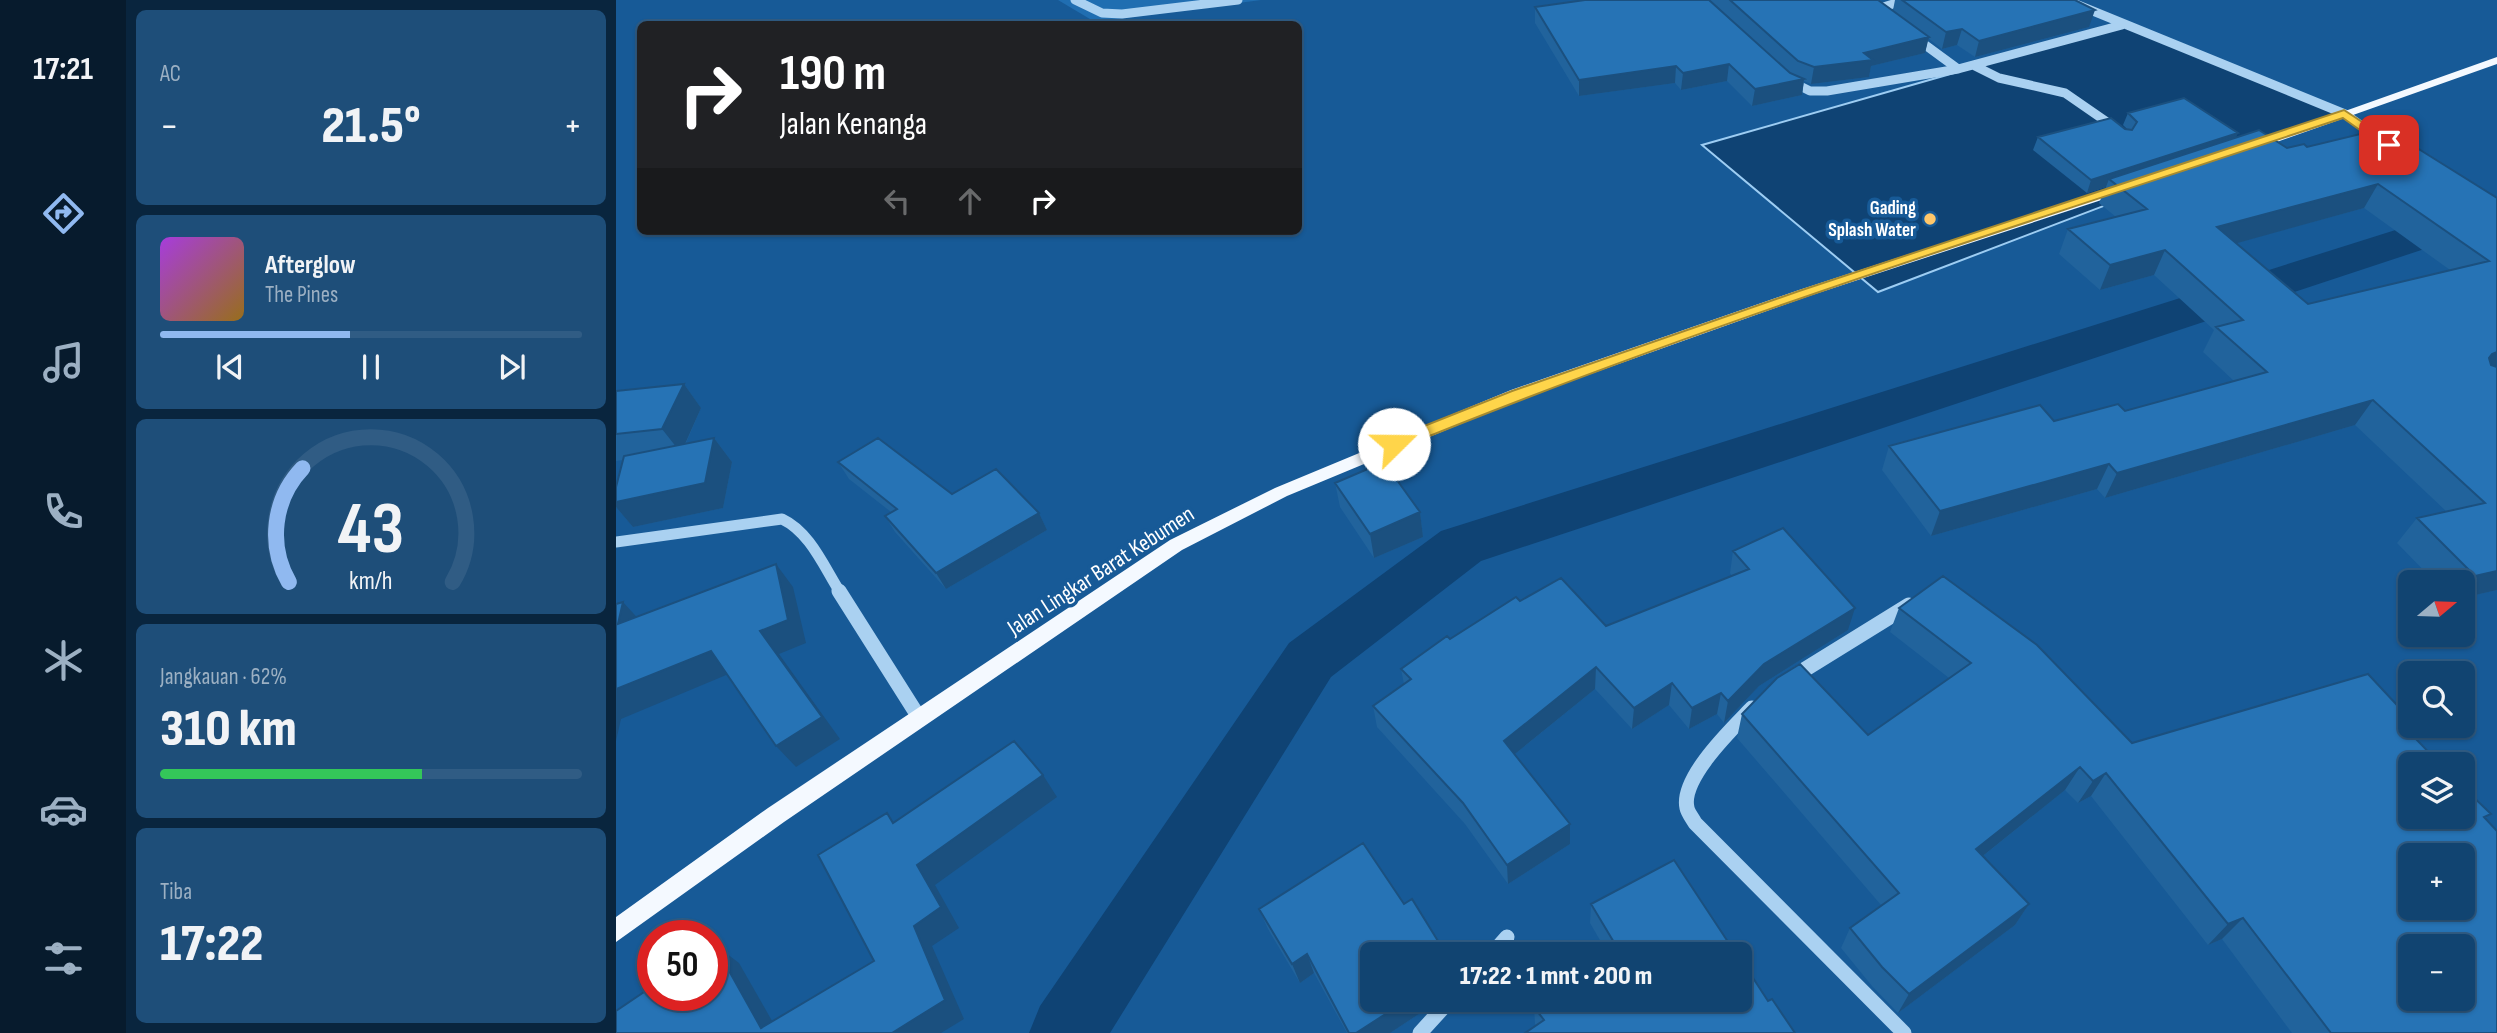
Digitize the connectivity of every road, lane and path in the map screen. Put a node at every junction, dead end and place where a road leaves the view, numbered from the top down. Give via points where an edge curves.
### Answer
1 (1075, 0) edge
2 (1238, 0) edge
3 (1906, 0) edge
4 (2066, 0) edge
5 (1887, 17) edge
6 (2122, 25) junction
7 (1907, 32) edge
8 (2497, 60) edge
9 (1973, 65) junction
10 (1958, 69) junction
11 (1782, 75) edge
12 (2344, 114) junction
13 (2125, 136) edge
14 (2389, 145) edge
15 (2228, 154) edge
16 (2136, 184) edge
17 (616, 542) edge
18 (1918, 599) edge
19 (920, 719) junction
20 (616, 931) edge
21 (1507, 937) dead end
22 (1503, 942) edge
23 (1439, 1012) edge
24 (1420, 1033) edge
25 (1904, 1033) edge

1 - 2 street via 1101,13 1122,14
3 - 5 street via 1874,7
4 - 6 street
6 - 9 street
6 - 12 street
7 - 10 street
8 - 12 main road
9 - 10 street
9 - 13 street via 1999,78 2064,93
10 - 11 street via 1827,92 1810,91
12 - 14 street
12 - 15 main road
16 - 19 main road, Jalan Lingkar Barat Kebumen via 1517,394 1294,487 1175,545
17 - 19 street via 782,519 795,525
18 - 25 street via 1771,691 1714,748 1688,791 1687,808 1695,823
19 - 20 main road, Jalan Lingkar Barat Kebumen via 776,815
21 - 22 street
23 - 24 street

